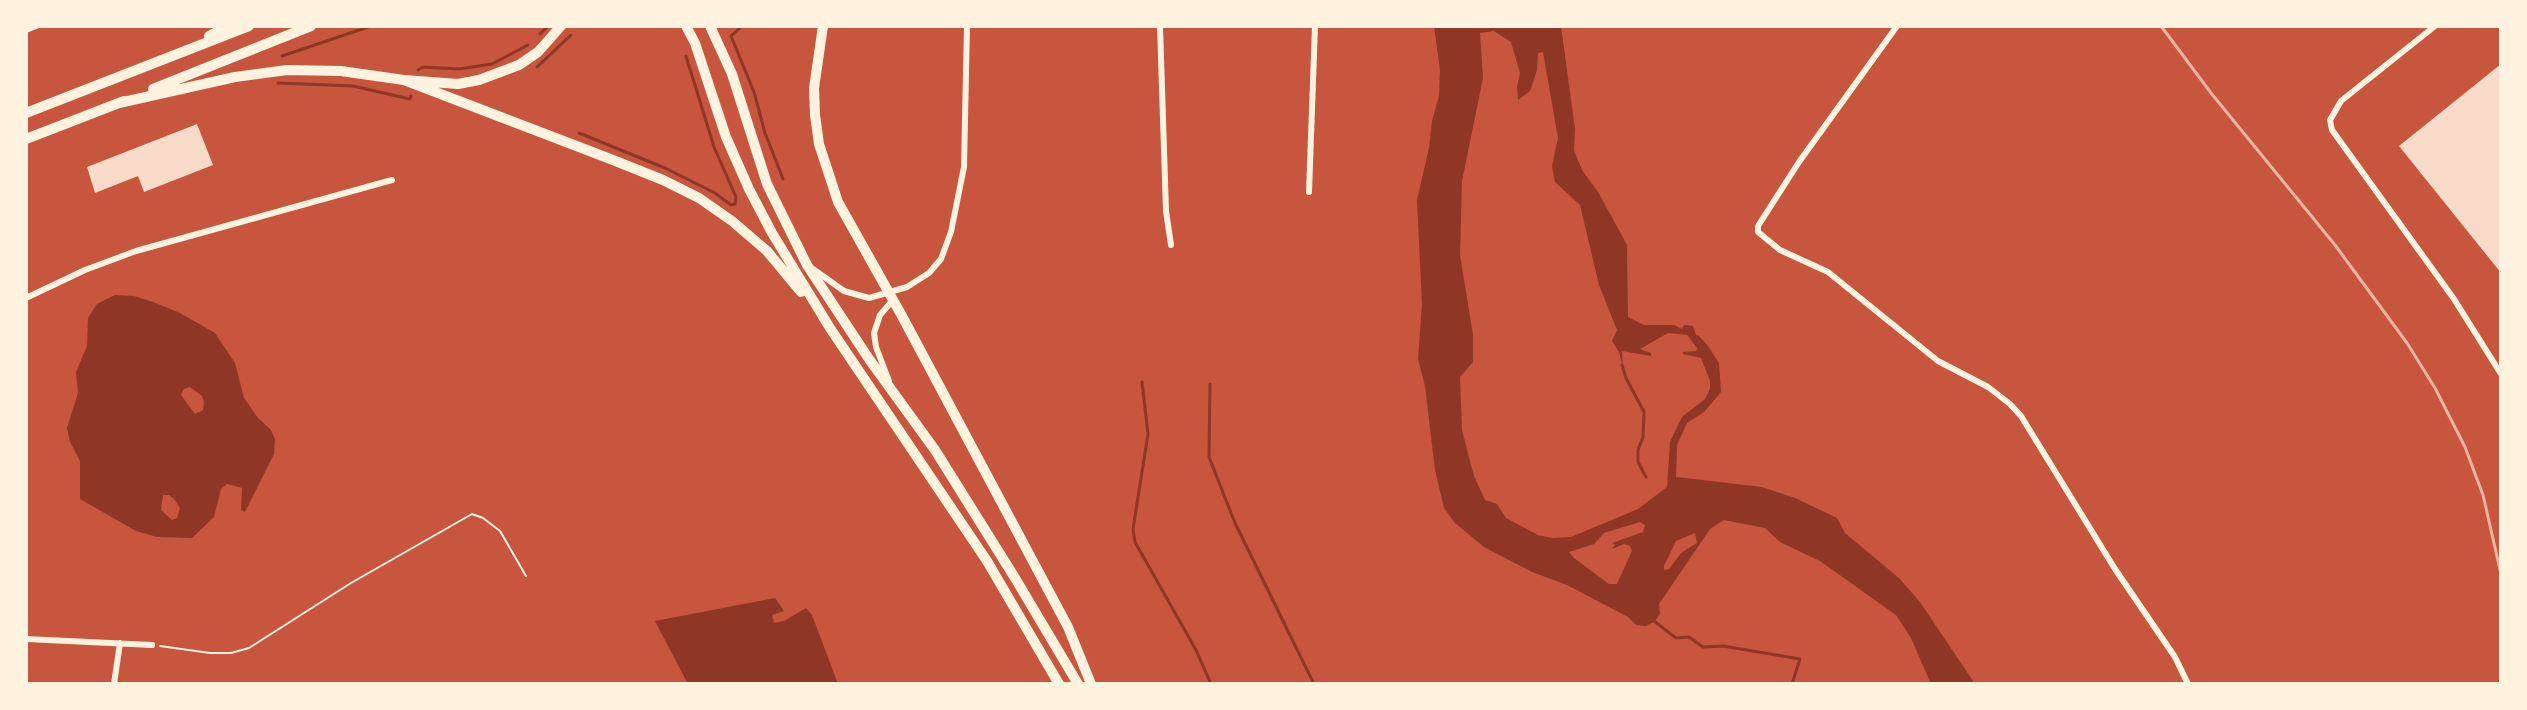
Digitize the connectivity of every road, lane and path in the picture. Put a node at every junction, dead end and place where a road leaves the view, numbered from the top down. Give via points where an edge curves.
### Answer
1 (36, 26) edge
2 (227, 26) edge
3 (249, 26) edge
4 (311, 26) edge
5 (561, 26) edge
6 (686, 26) edge
7 (710, 26) edge
8 (823, 26) edge
9 (967, 26) edge
10 (1160, 26) edge
11 (1315, 26) edge
12 (1897, 26) edge
13 (2435, 26) edge
14 (26, 30) edge
15 (169, 58) junction
16 (404, 80) junction
17 (119, 103) junction
18 (26, 113) edge
19 (26, 139) edge
20 (392, 180) dead end
21 (1309, 192) dead end
22 (1171, 245) dead end
23 (807, 265) junction
24 (907, 287) junction
25 (26, 298) edge
26 (830, 328) junction
27 (2501, 374) edge
28 (895, 393) junction
29 (526, 576) dead end
30 (26, 639) edge
31 (120, 643) junction
32 (152, 645) joint
33 (114, 684) edge
34 (1059, 684) edge
35 (1078, 684) edge
36 (1091, 684) edge
37 (2188, 684) edge

1 - 14 street
2 - 15 highway
3 - 15 highway
4 - 17 highway
5 - 16 highway via 538,52 497,74 458,84
6 - 26 highway via 749,189
7 - 23 highway via 732,74 767,184
8 - 36 highway via 815,115 838,202 1060,613
9 - 24 street via 964,167 954,220 941,259
10 - 22 street
11 - 21 street
12 - 37 street via 1799,162 1758,232 1780,250 1828,272 1938,361 2010,404
13 - 27 street via 2341,101 2330,120
15 - 18 highway
16 - 17 highway via 287,70
16 - 26 highway via 699,198 767,251
17 - 19 highway
20 - 25 street via 136,251
23 - 24 street via 844,291 869,298
23 - 28 highway
24 - 28 street via 880,315 874,333
26 - 34 highway via 987,561
28 - 35 highway
29 - 32 path via 500,531 472,514 249,648 210,653
30 - 31 street
31 - 32 street
31 - 33 street

